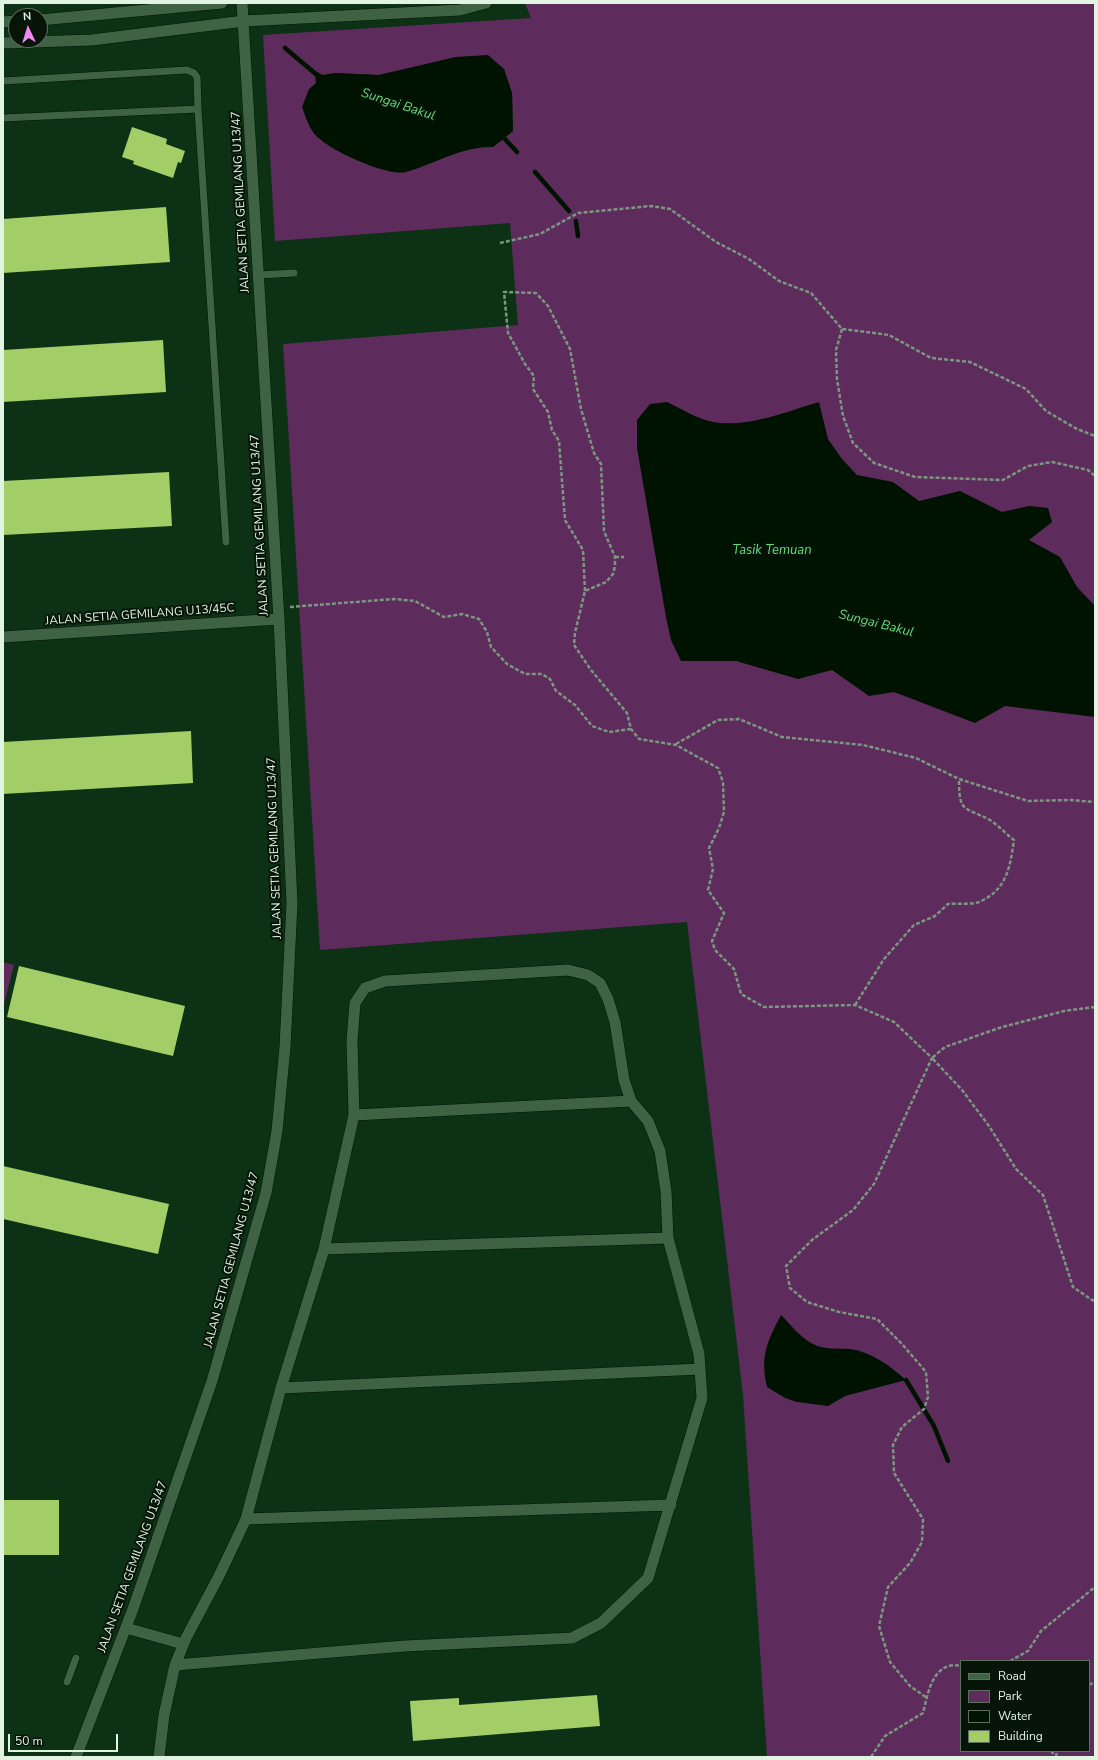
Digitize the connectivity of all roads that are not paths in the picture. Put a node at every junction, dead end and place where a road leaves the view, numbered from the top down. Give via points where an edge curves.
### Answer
1 (222, 3) edge
2 (242, 3) edge
3 (486, 3) edge
4 (48, 19) edge
5 (244, 21) junction
6 (3, 43) edge
7 (3, 81) edge
8 (198, 109) junction
9 (3, 118) edge
10 (294, 273) dead end
11 (258, 275) junction
12 (226, 542) dead end
13 (279, 619) junction
14 (3, 637) edge
15 (631, 1101) junction
16 (354, 1115) junction
17 (668, 1238) junction
18 (324, 1249) junction
19 (700, 1369) junction
20 (281, 1388) junction
21 (671, 1506) junction
22 (246, 1519) junction
23 (126, 1628) junction
24 (183, 1644) junction
25 (76, 1658) dead end
26 (175, 1665) junction
27 (67, 1682) dead end
28 (76, 1757) edge
29 (159, 1757) edge

1 - 4 street
2 - 5 street, JALAN SETIA GEMILANG U13/47
3 - 5 street via 460,10
5 - 6 street via 92,40
5 - 11 street, JALAN SETIA GEMILANG U13/47
7 - 8 lane via 187,70 197,77
8 - 9 lane
8 - 12 lane
10 - 11 lane
11 - 13 street, JALAN SETIA GEMILANG U13/47
13 - 14 street, JALAN SETIA GEMILANG U13/45C
13 - 23 street, JALAN SETIA GEMILANG U13/47 via 292,903 277,1131 266,1193 212,1381
15 - 16 street
15 - 16 street via 624,1080 615,1022 608,999 600,983 588,975 568,970 385,981 365,988 355,1003 352,1042
15 - 17 street via 648,1121 660,1151 666,1191
16 - 18 street
17 - 18 street
17 - 19 street via 699,1354
18 - 20 street
19 - 20 street
19 - 21 street via 702,1398
20 - 22 street
21 - 22 street
21 - 26 street via 648,1578 602,1623 572,1638 405,1646
22 - 24 street
23 - 24 street
23 - 28 street, JALAN SETIA GEMILANG U13/47
24 - 26 street
25 - 27 lane
26 - 29 street via 164,1715

